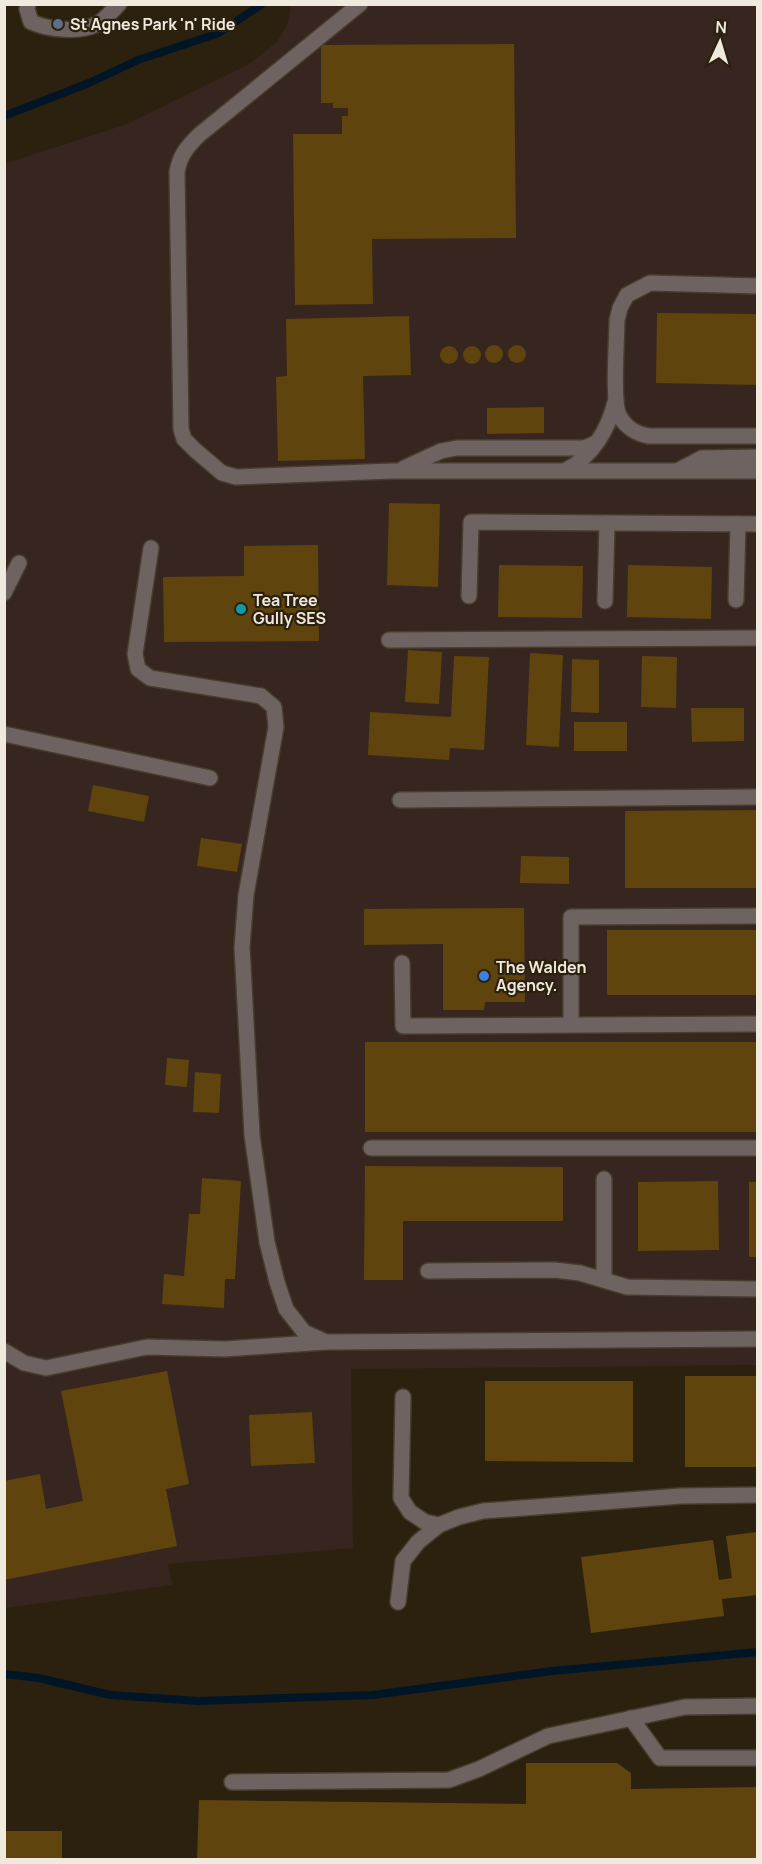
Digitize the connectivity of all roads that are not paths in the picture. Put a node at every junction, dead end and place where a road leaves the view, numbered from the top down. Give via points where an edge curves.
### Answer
1 (28, 4) edge
2 (119, 4) edge
3 (360, 4) edge
4 (758, 286) edge
5 (616, 399) junction
6 (758, 436) edge
7 (596, 443) junction
8 (758, 457) edge
9 (393, 471) junction
10 (564, 471) junction
11 (668, 471) junction
12 (758, 471) edge
13 (607, 523) junction
14 (738, 524) junction
15 (758, 524) edge
16 (152, 548) dead end
17 (19, 563) dead end
18 (4, 593) edge
19 (469, 596) dead end
20 (736, 600) dead end
21 (605, 601) dead end
22 (758, 638) edge
23 (389, 640) dead end
24 (4, 734) edge
25 (210, 778) dead end
26 (758, 797) edge
27 (400, 800) dead end
28 (758, 916) edge
29 (402, 963) dead end
30 (571, 1024) junction
31 (758, 1024) edge
32 (371, 1148) dead end
33 (758, 1148) edge
34 (604, 1179) dead end
35 (428, 1271) dead end
36 (604, 1280) junction
37 (758, 1289) edge
38 (758, 1339) edge
39 (326, 1342) junction
40 (4, 1351) edge
41 (404, 1397) dead end
42 (758, 1495) edge
43 (440, 1525) junction
44 (398, 1602) dead end
45 (758, 1706) edge
46 (631, 1718) junction
47 (758, 1758) edge
48 (232, 1782) dead end

1 - 2 lane via 32,22 44,28 73,29 100,23
3 - 9 lane via 199,135 180,159 177,172 181,429 184,439 195,450 222,473 236,477
4 - 5 lane via 650,283 627,295 617,320
5 - 6 lane via 619,415 639,435
5 - 7 lane
7 - 9 lane via 584,448 457,448
7 - 10 lane via 578,464
8 - 11 lane via 702,458 680,470
9 - 10 lane
10 - 11 lane
11 - 12 lane
13 - 14 lane
13 - 19 lane via 471,522
13 - 21 lane
14 - 15 lane
14 - 20 lane
16 - 39 lane via 135,654 138,669 150,678 261,696 274,707 276,726 246,895 242,946 252,1135 267,1242 286,1309 304,1332
17 - 18 lane
22 - 23 lane
24 - 25 lane
26 - 27 lane
28 - 30 lane via 571,917
29 - 30 lane via 403,1026
30 - 31 lane
32 - 33 lane
34 - 36 lane
35 - 36 lane via 554,1270
36 - 37 lane via 627,1287
38 - 39 lane
39 - 40 lane via 225,1349 147,1347 46,1368 24,1363
41 - 43 lane via 402,1498 410,1512 425,1522
42 - 43 lane via 681,1496 483,1512
43 - 44 lane via 418,1542 403,1561
45 - 46 lane via 685,1707
46 - 47 lane via 660,1758
46 - 48 lane via 548,1736 449,1780

